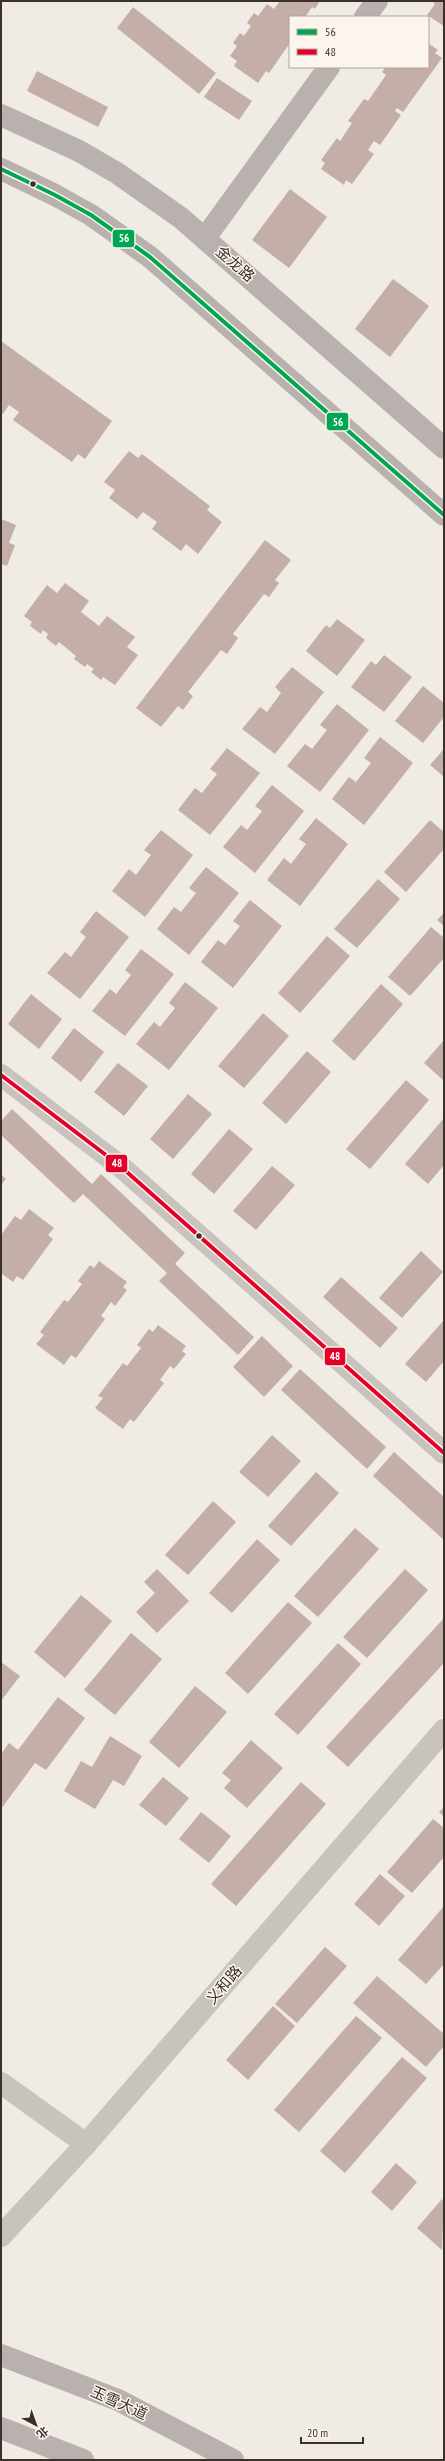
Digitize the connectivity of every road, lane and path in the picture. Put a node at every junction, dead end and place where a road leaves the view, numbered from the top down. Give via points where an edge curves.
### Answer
1 (377, 1) edge
2 (366, 16) edge
3 (328, 68) edge
4 (1, 115) edge
5 (1, 169) edge
6 (205, 238) junction
7 (444, 448) edge
8 (444, 515) edge
9 (1, 1075) edge
10 (444, 1454) edge
11 (444, 1730) edge
12 (1, 2083) edge
13 (86, 2144) junction
14 (1, 2236) edge
15 (1, 2355) edge
16 (1, 2428) edge
17 (82, 2460) edge
18 (233, 2460) edge

1 - 2 main road
3 - 6 main road
4 - 6 main road, 金龙路 via 79,151 117,173 150,194
5 - 8 main road via 91,215 150,257
6 - 7 main road, 金龙路
9 - 10 street via 119,1165
11 - 13 street, 义和路
12 - 13 street
13 - 14 street, 义和路
15 - 18 main road, 玉雪大道 via 118,2400
16 - 17 main road

